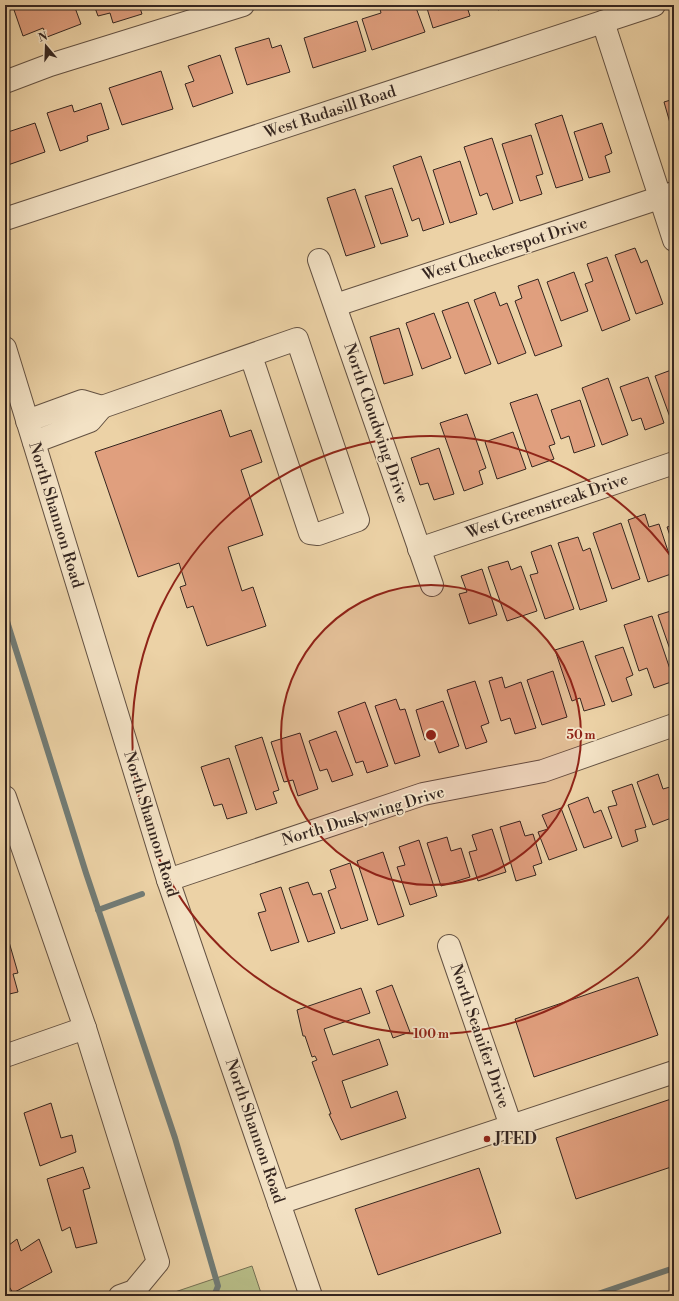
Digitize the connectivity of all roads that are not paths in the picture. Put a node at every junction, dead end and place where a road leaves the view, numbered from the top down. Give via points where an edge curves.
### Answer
1 (243, 5) edge
2 (654, 5) edge
3 (603, 22) junction
4 (5, 82) edge
5 (667, 196) edge
6 (5, 219) edge
7 (674, 240) edge
8 (319, 260) dead end
9 (336, 305) junction
10 (5, 348) edge
11 (251, 356) junction
12 (102, 406) junction
13 (27, 421) junction
14 (34, 442) junction
15 (674, 463) edge
16 (419, 549) junction
17 (432, 586) dead end
18 (674, 725) edge
19 (5, 798) edge
20 (168, 880) junction
21 (449, 946) dead end
22 (85, 1028) junction
23 (5, 1056) edge
24 (674, 1072) edge
25 (511, 1126) junction
26 (280, 1203) junction
27 (120, 1296) edge
28 (311, 1296) edge

1 - 4 street
2 - 3 street, West Rudasill Road
3 - 5 street
3 - 6 street, West Rudasill Road
5 - 7 street
5 - 9 street, West Checkerspot Drive
8 - 9 street, North Cloudwing Drive
9 - 16 street, North Cloudwing Drive
10 - 13 street, North Shannon Road
11 - 11 street via 297,339 358,520 318,534 310,533
11 - 12 street
12 - 13 street via 82,401
12 - 14 street via 90,421
13 - 14 street, North Shannon Road
14 - 20 street, North Shannon Road
15 - 16 street, West Greenstreak Drive
16 - 17 street, North Cloudwing Drive
18 - 20 street, North Duskywing Drive via 543,771 423,794
19 - 22 street
20 - 26 street, North Shannon Road
21 - 25 street, North Seanifer Drive
22 - 23 street
22 - 27 street via 158,1262 134,1291
24 - 25 street
25 - 26 street
26 - 28 street, North Shannon Road

